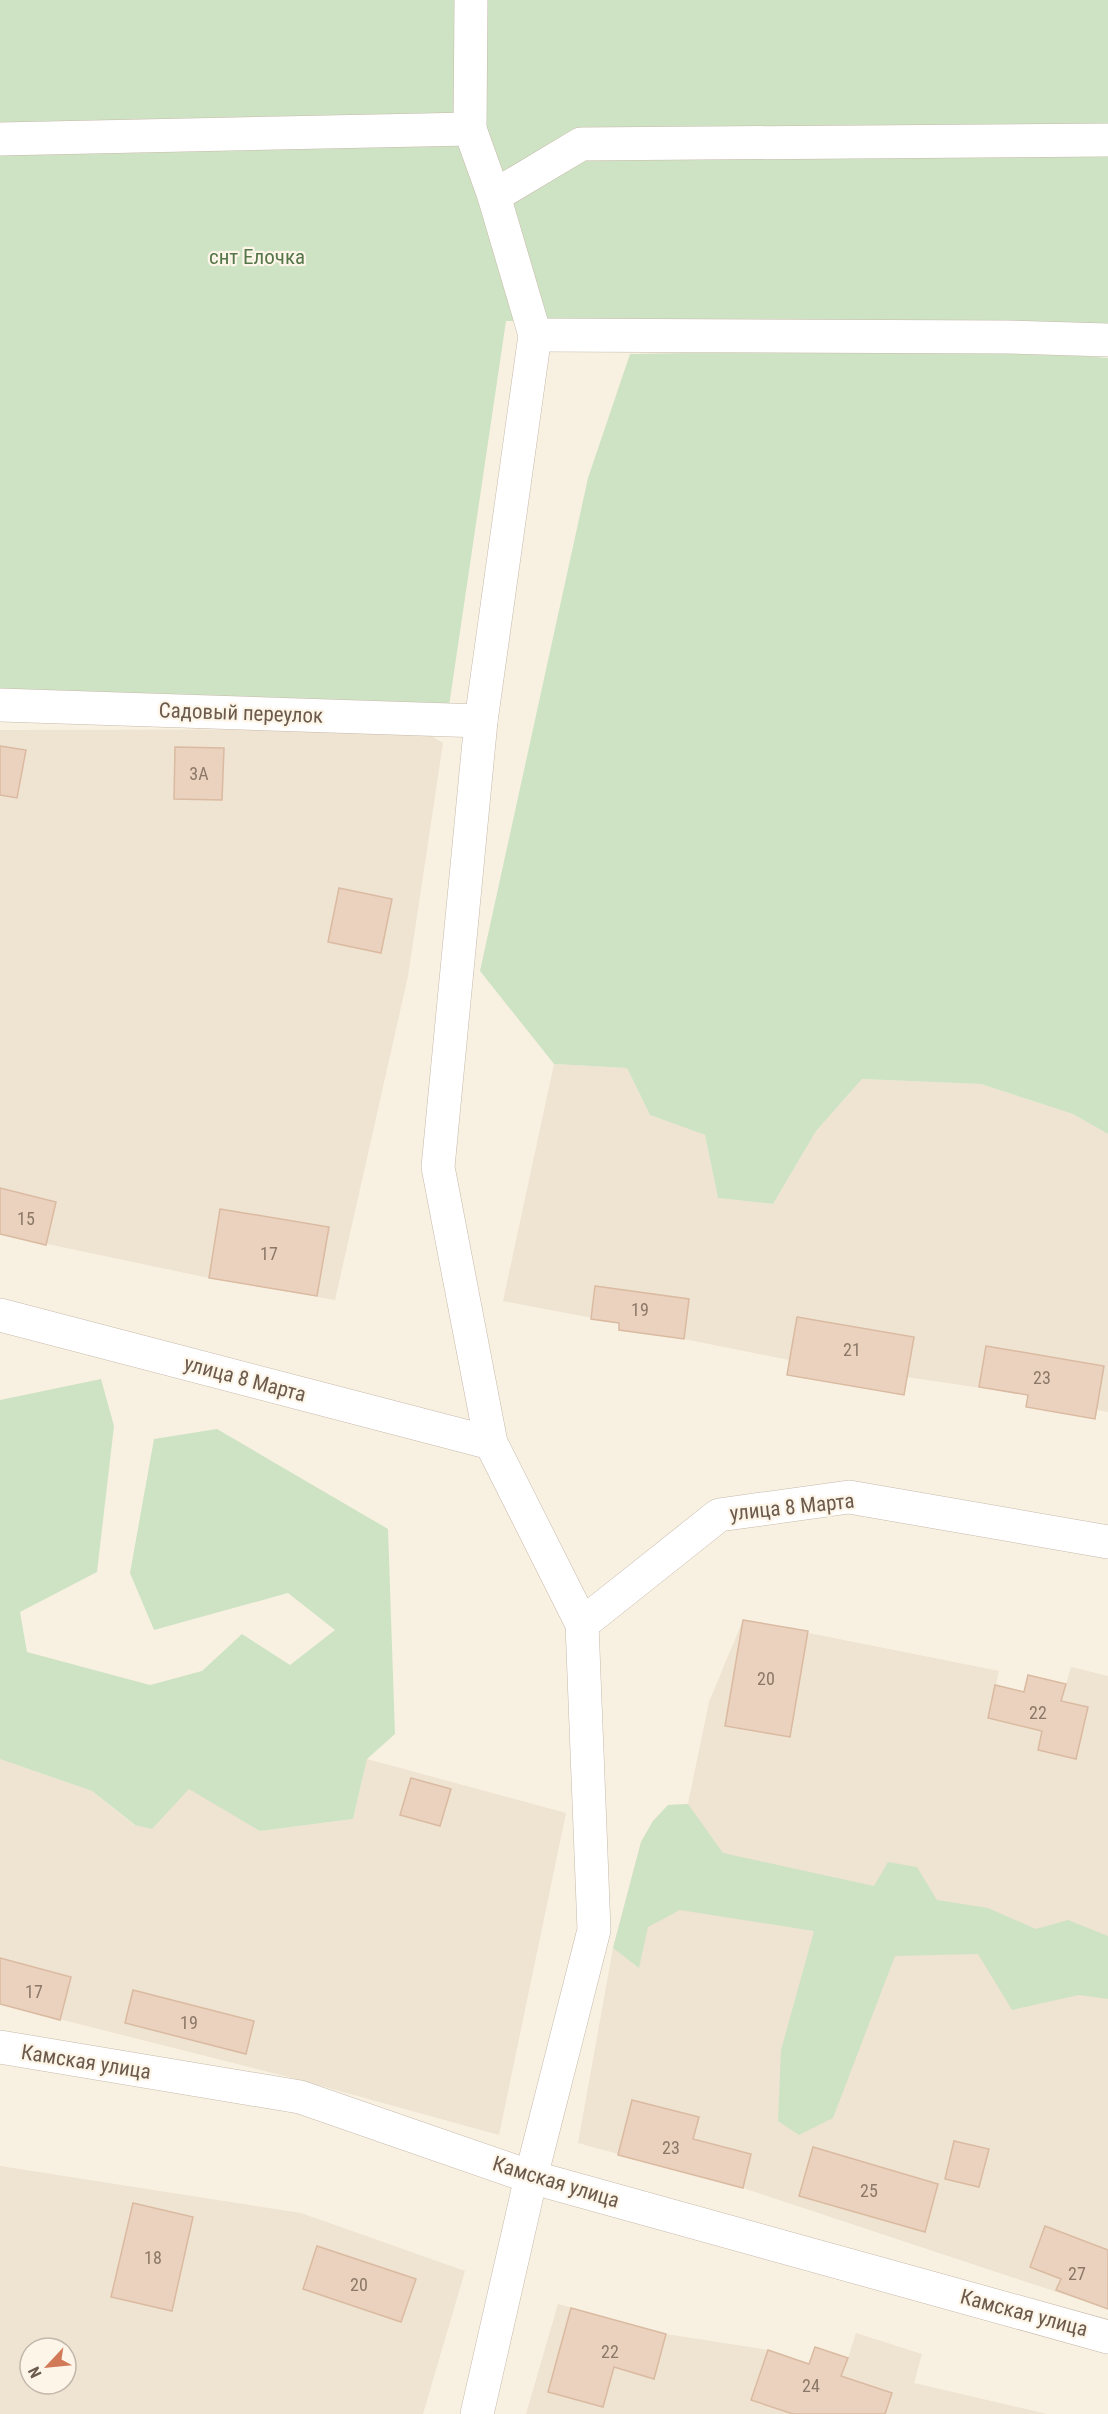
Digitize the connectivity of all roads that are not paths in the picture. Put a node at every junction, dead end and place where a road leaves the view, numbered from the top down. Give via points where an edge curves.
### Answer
1 (471, 0) edge
2 (470, 129) junction
3 (0, 139) edge
4 (1108, 140) edge
5 (494, 196) junction
6 (535, 335) junction
7 (1108, 340) edge
8 (0, 705) edge
9 (481, 721) junction
10 (0, 1314) edge
11 (491, 1443) junction
12 (1108, 1542) edge
13 (582, 1624) junction
14 (0, 2047) edge
15 (531, 2177) junction
16 (1108, 2337) edge
17 (477, 2414) edge

1 - 2 street
2 - 3 street
2 - 5 street
4 - 5 street via 581,144
5 - 6 street
6 - 7 street
6 - 9 street
8 - 9 street, Садовый переулок
9 - 11 street via 438,1167
10 - 11 street, улица 8 Марта
11 - 13 street
12 - 13 street, улица 8 Марта via 849,1497 719,1515
13 - 15 street via 594,1930
14 - 15 street, Камская улица via 300,2097
15 - 16 street, Камская улица
15 - 17 street

